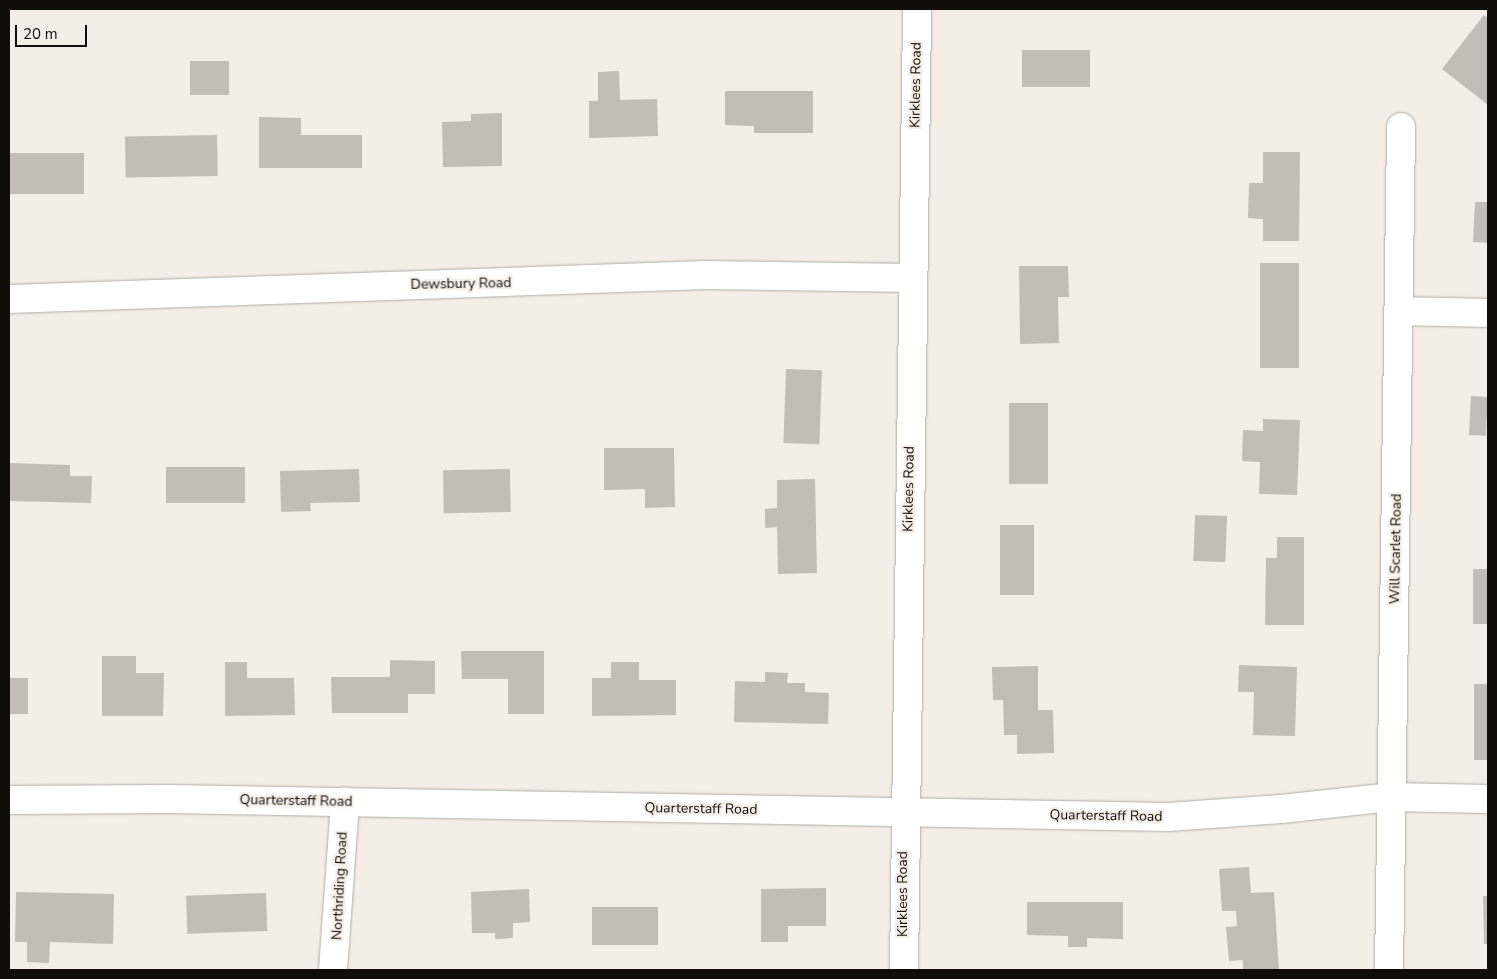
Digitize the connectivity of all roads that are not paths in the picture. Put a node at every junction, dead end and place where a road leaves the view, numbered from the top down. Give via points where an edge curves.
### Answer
1 (917, 9) edge
2 (1401, 127) dead end
3 (913, 278) junction
4 (9, 299) edge
5 (1399, 312) junction
6 (1488, 314) edge
7 (1392, 797) junction
8 (1488, 799) edge
9 (9, 800) edge
10 (345, 801) junction
11 (903, 813) junction
12 (333, 970) edge
13 (904, 970) edge
14 (1389, 970) edge

1 - 3 street, Kirklees Road
2 - 5 street, Will Scarlet Road
3 - 4 street, Dewsbury Road via 706,275
3 - 11 street, Kirklees Road
5 - 6 street
5 - 7 street, Will Scarlet Road
7 - 8 street, Quarterstaff Road
7 - 11 street, Quarterstaff Road via 1281,810 1169,817
7 - 14 street, Will Scarlet Road
9 - 10 street, Quarterstaff Road
10 - 11 street, Quarterstaff Road
10 - 12 street, Northriding Road
11 - 13 street, Kirklees Road

